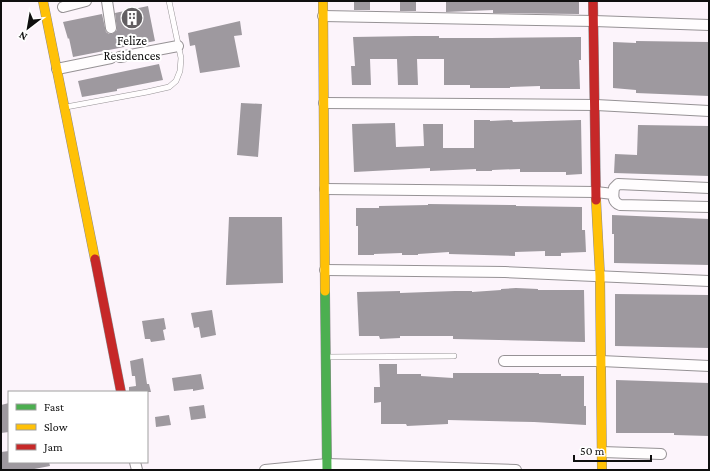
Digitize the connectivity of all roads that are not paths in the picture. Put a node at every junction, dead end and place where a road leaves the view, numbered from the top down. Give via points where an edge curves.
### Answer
1 (43, 1) edge
2 (86, 1) edge
3 (107, 1) edge
4 (169, 1) edge
5 (323, 1) edge
6 (593, 1) edge
7 (63, 6) dead end
8 (323, 16) junction
9 (594, 20) junction
10 (709, 25) edge
11 (111, 28) dead end
12 (178, 46) junction
13 (57, 69) junction
14 (324, 103) junction
15 (596, 105) junction
16 (64, 107) junction
17 (709, 111) edge
18 (709, 188) edge
19 (325, 189) junction
20 (596, 192) junction
21 (613, 194) junction
22 (709, 207) edge
23 (325, 270) junction
24 (600, 276) junction
25 (709, 281) edge
26 (454, 356) dead end
27 (326, 357) junction
28 (504, 361) dead end
29 (601, 361) junction
30 (709, 366) edge
31 (121, 391) edge
32 (602, 452) junction
33 (661, 454) dead end
34 (327, 467) edge
35 (264, 470) edge
36 (516, 470) edge
37 (602, 470) edge

1 - 13 street
2 - 7 street
3 - 11 street
4 - 12 lane
5 - 8 street
6 - 9 street
8 - 9 street
8 - 14 street
9 - 10 street
9 - 15 street
12 - 13 street
12 - 16 lane via 181,58 180,71 178,78 169,87
13 - 16 street
14 - 15 street
14 - 19 street
15 - 17 street
15 - 20 street
16 - 31 street
18 - 21 street via 618,184
19 - 20 street
19 - 23 street
20 - 21 street
20 - 24 street
21 - 22 street via 614,201 620,205
23 - 24 street
23 - 27 street
24 - 25 street
24 - 29 street
26 - 27 lane
27 - 34 street
28 - 29 street
29 - 30 street
29 - 32 street
32 - 33 street
32 - 37 street
34 - 35 street
34 - 36 street

